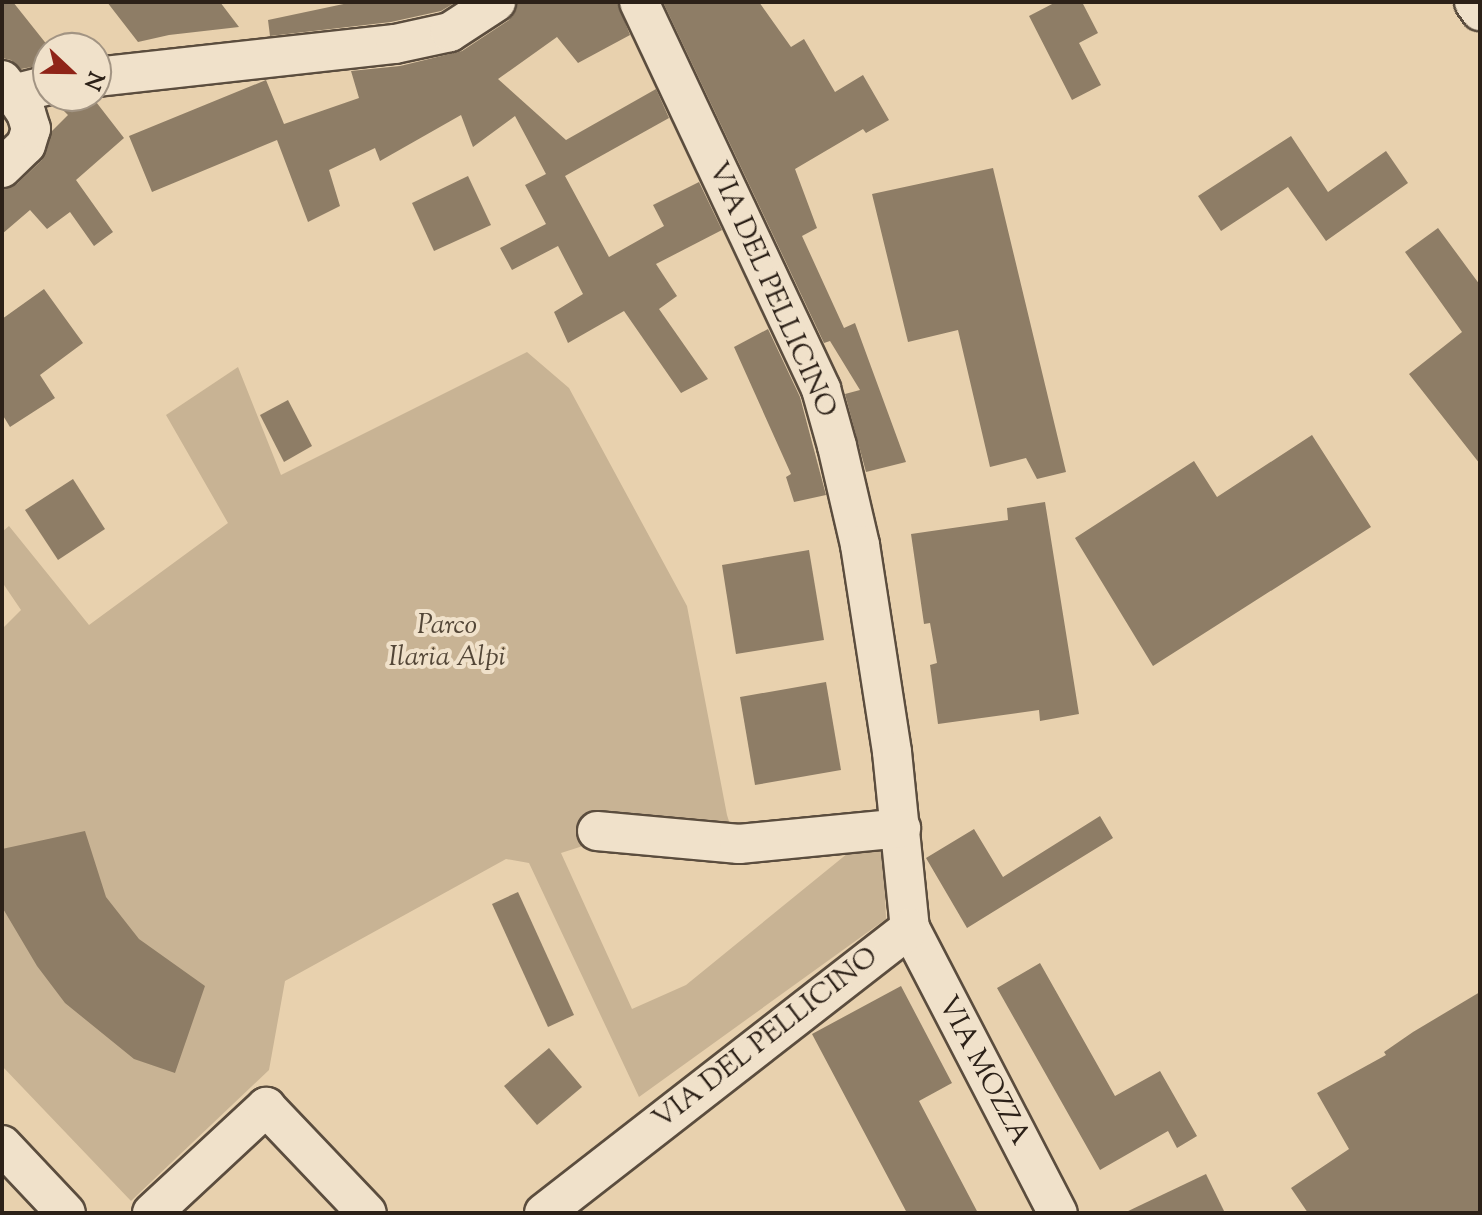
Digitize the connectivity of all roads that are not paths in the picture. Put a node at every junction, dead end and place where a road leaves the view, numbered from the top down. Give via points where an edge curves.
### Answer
1 (496, 2) edge
2 (639, 2) edge
3 (1474, 2) edge
4 (1480, 11) edge
5 (112, 75) edge
6 (21, 86) edge
7 (2, 168) edge
8 (901, 828) junction
9 (597, 831) dead end
10 (910, 928) junction
11 (2, 1145) edge
12 (66, 1213) edge
13 (152, 1213) edge
14 (367, 1213) edge
15 (544, 1213) edge
16 (1058, 1213) edge

1 - 5 street via 450,32 395,44
2 - 8 street, VIA DEL PELLICINO via 821,389 860,545
3 - 4 street
6 - 7 street via 31,129 26,145
8 - 9 street via 739,844
8 - 10 street, VIA DEL PELLICINO
10 - 15 street, VIA DEL PELLICINO
10 - 16 street, VIA MOZZA
11 - 12 street
13 - 14 street via 266,1107

